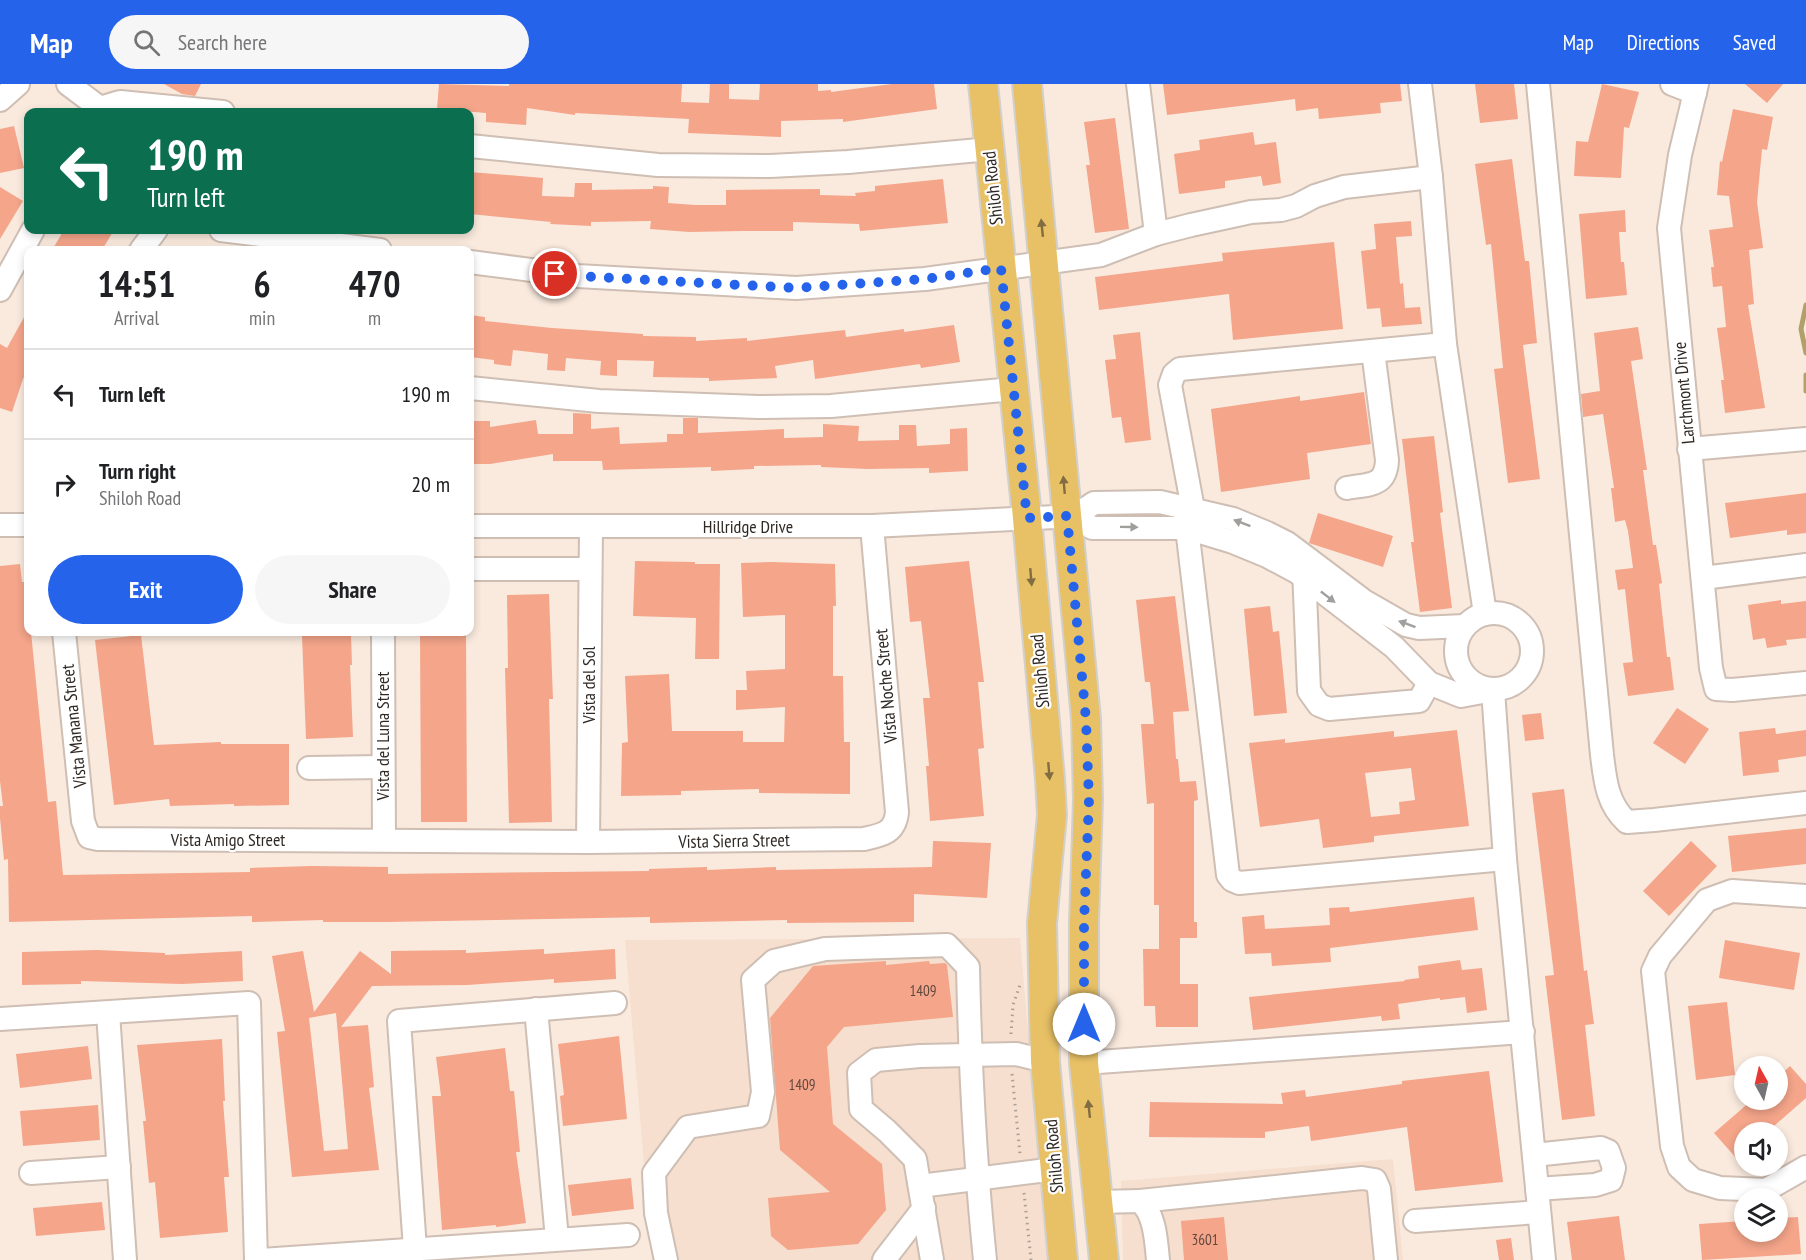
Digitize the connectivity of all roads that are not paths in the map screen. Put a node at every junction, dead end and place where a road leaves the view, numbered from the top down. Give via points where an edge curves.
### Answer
1 (18, 84) edge
2 (68, 84) edge
3 (983, 84) edge
4 (1027, 84) edge
5 (1138, 84) edge
6 (1420, 84) edge
7 (1538, 84) edge
8 (1672, 84) edge
9 (1696, 89) edge
10 (0, 100) edge
11 (97, 108) edge
12 (104, 108) edge
13 (182, 108) edge
14 (474, 146) edge
15 (990, 149) junction
16 (1431, 177) junction
17 (253, 234) edge
18 (1156, 234) junction
19 (24, 246) edge
20 (349, 246) edge
21 (1045, 262) junction
22 (474, 263) edge
23 (1001, 268) junction
24 (0, 290) edge
25 (1445, 344) junction
26 (1373, 351) junction
27 (474, 388) edge
28 (1013, 389) junction
29 (1806, 439) edge
30 (1689, 449) junction
31 (1347, 488) dead end
32 (1071, 516) junction
33 (1027, 518) junction
34 (1190, 518) junction
35 (0, 525) edge
36 (24, 525) edge
37 (474, 526) edge
38 (872, 526) junction
39 (591, 527) junction
40 (1806, 565) edge
41 (1304, 566) junction
42 (474, 569) edge
43 (590, 569) junction
44 (1703, 578) junction
45 (1485, 614) junction
46 (1465, 626) junction
47 (64, 636) edge
48 (383, 636) edge
49 (1429, 683) junction
50 (1806, 683) edge
51 (1493, 690) junction
52 (309, 768) dead end
53 (384, 768) junction
54 (1806, 803) edge
55 (83, 821) joint
56 (878, 836) joint
57 (384, 840) junction
58 (588, 842) junction
59 (1505, 859) junction
60 (1806, 896) edge
61 (615, 1003) dead end
62 (536, 1009) junction
63 (108, 1012) junction
64 (0, 1019) edge
65 (1523, 1032) junction
66 (970, 1054) junction
67 (1045, 1061) junction
68 (1084, 1063) junction
69 (1534, 1155) junction
70 (119, 1167) junction
71 (1806, 1167) edge
72 (1055, 1168) junction
73 (31, 1173) dead end
74 (977, 1179) junction
75 (1537, 1189) junction
76 (922, 1197) junction
77 (1140, 1201) junction
78 (1098, 1202) junction
79 (1539, 1212) junction
80 (1415, 1221) dead end
81 (628, 1235) dead end
82 (556, 1239) junction
83 (416, 1250) junction
84 (381, 1256) edge
85 (353, 1257) edge
86 (125, 1260) edge
87 (256, 1260) edge
88 (261, 1260) edge
89 (666, 1260) edge
90 (884, 1260) edge
91 (932, 1260) edge
92 (985, 1260) edge
93 (1063, 1260) edge
94 (1104, 1260) edge
95 (1158, 1260) edge
96 (1386, 1260) edge
97 (1544, 1260) edge

1 - 10 street
2 - 11 street
3 - 15 main road, Shiloh Road
21 -> 4 main road
5 - 18 street
6 - 16 street
7 - 54 street via 1609,796 1627,822
8 - 9 street
9 - 30 street, Larchmont Drive via 1680,155 1669,228
12 - 13 street via 120,102
14 - 15 street via 658,165 770,166
15 - 23 main road, Shiloh Road
16 - 18 street via 1344,187 1281,210 1251,212
16 - 25 street
17 - 20 street
18 - 21 street via 1101,255
19 - 24 street
21 - 23 street
32 -> 21 main road
22 - 23 street via 577,276 796,288 925,279
23 - 28 main road, Shiloh Road
25 - 26 street
25 - 45 street
26 - 31 street via 1387,470 1383,479 1373,484
26 - 34 street via 1180,369 1174,374 1170,385
27 - 28 street via 599,401 758,407 831,406
28 - 33 main road, Shiloh Road
29 - 30 street
30 - 44 street, Larchmont Drive
32 - 33 street, Hillridge Drive
32 - 34 street via 1094,503 1160,502
32 - 68 main road via 1089,800
33 - 38 street, Hillridge Drive
33 -> 67 main road, Shiloh Road via 1052,815 1042,923
34 - 41 street via 1233,519 1267,533
34 - 59 street via 1228,875 1232,880 1239,884
35 - 36 street
37 - 39 street, Hillridge Drive
38 - 39 street, Hillridge Drive
38 - 56 street, Vista Noche Street via 897,813 890,830
39 - 43 street, Vista del Sol
40 - 44 street
46 -> 41 street via 1406,625
41 -> 49 street
41 - 49 street via 1309,692 1319,705 1329,709 1419,700
42 - 43 street
43 - 58 street, Vista del Sol
44 - 50 street, Larchmont Drive via 1716,688
45 - 46 street
45 - 51 street via 1511,616 1522,624 1533,647 1527,672 1518,682
46 - 51 street via 1458,636 1456,661 1461,672 1475,684
47 - 55 street, Vista Manana Street
48 - 53 street, Vista del Luna Street
49 - 51 street via 1461,696
51 - 59 street
52 - 53 street
53 - 57 street, Vista del Luna Street
55 - 57 street, Vista Amigo Street via 89,837 98,839
56 - 58 street, Vista Sierra Street
57 - 58 street, Vista Sierra Street
59 - 65 street
60 - 71 street via 1732,891 1707,900 1660,956 1653,970 1672,1146 1679,1167 1693,1180 1720,1188 1766,1190
61 - 62 street
62 - 82 street
62 - 83 street via 399,1021
63 - 64 street
63 - 70 street
63 - 87 street via 249,1003
65 - 68 street
65 - 69 street
66 - 67 street via 1011,1054
66 - 74 street
66 - 76 street via 876,1060 859,1073 861,1109 915,1159
66 - 89 street via 968,967 947,945 825,949 774,961 753,980 763,1092 758,1116 687,1127 654,1173 656,1213
67 - 68 main road
67 - 72 main road, Shiloh Road
78 -> 68 main road
69 - 75 street
69 - 75 street via 1601,1148 1608,1151 1614,1168 1611,1180 1595,1185
70 - 73 street
70 - 86 street
72 - 74 street
72 - 93 main road, Shiloh Road
74 - 76 street
74 - 92 street
75 - 79 street
76 - 90 street
76 - 91 street
77 - 78 street
77 - 95 street via 1148,1208
77 - 96 street via 1362,1178 1375,1180
78 - 94 main road
79 - 80 street
79 - 97 street
81 - 82 street
82 - 83 street
83 - 84 street
84 - 85 street
85 - 88 street

